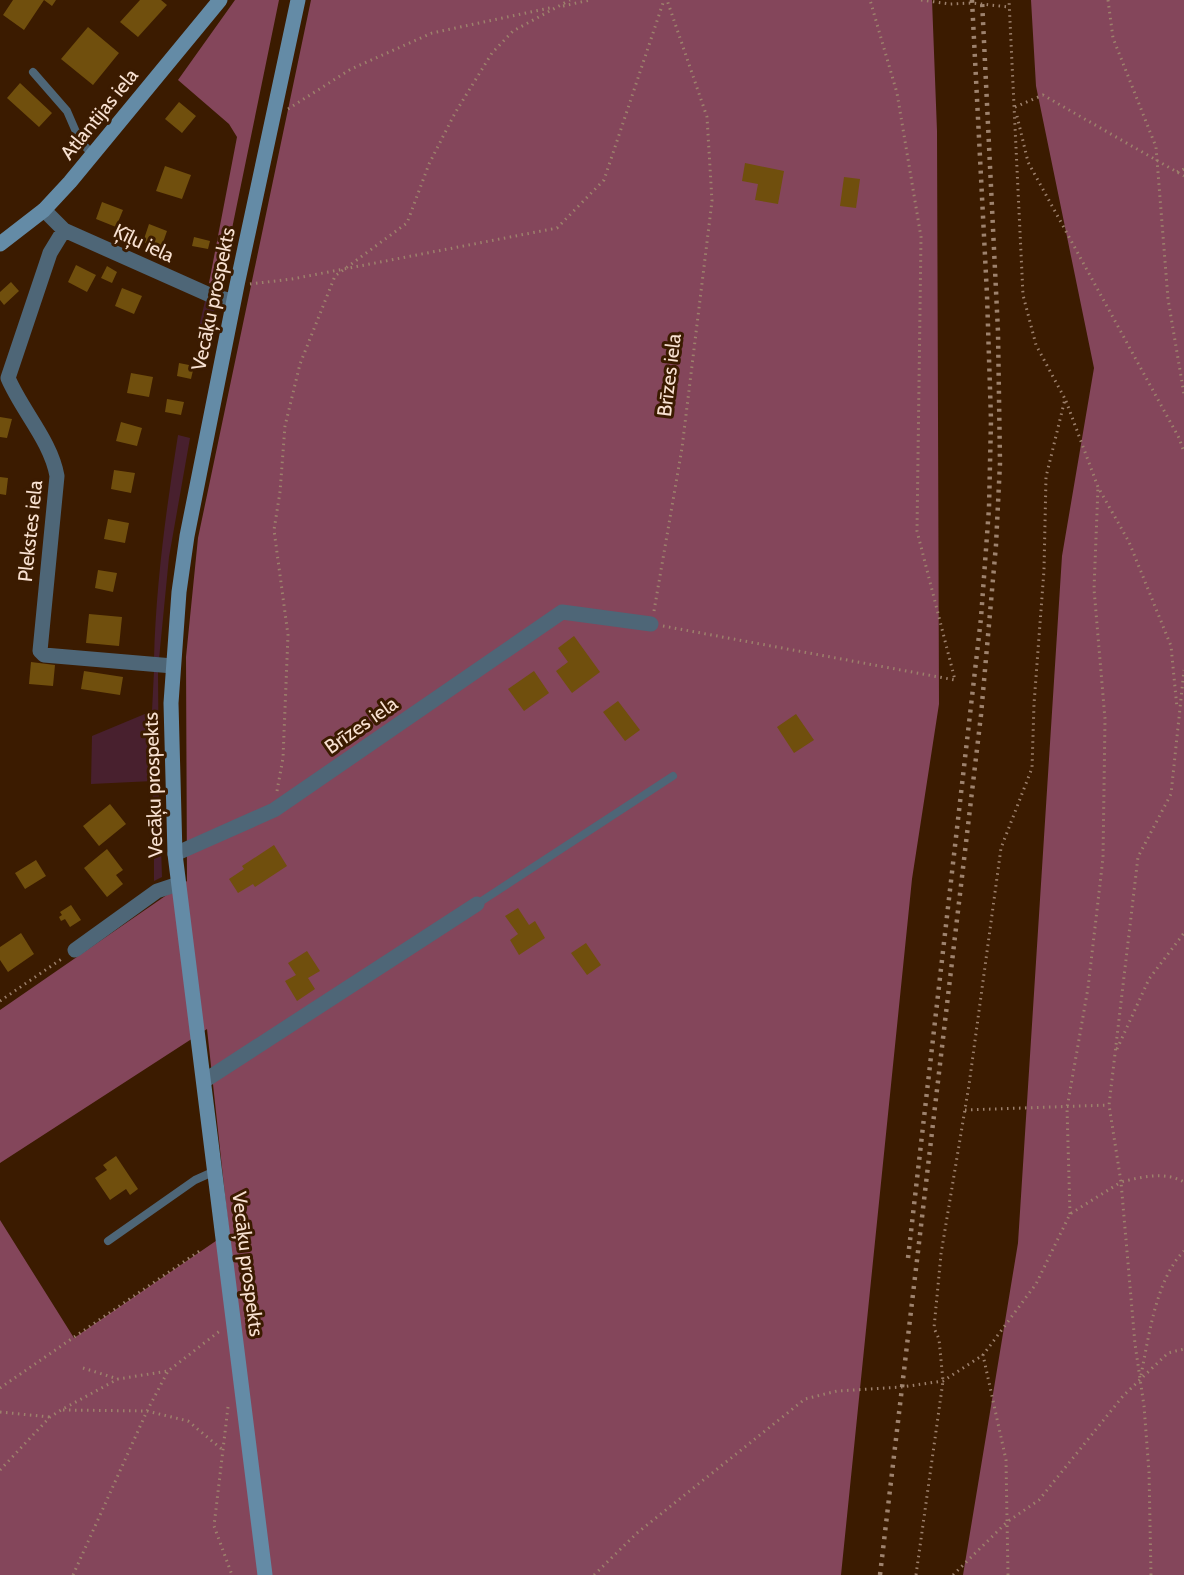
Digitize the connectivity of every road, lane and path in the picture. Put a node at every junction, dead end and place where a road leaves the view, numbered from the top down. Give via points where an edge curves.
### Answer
1 (220, 0) edge
2 (297, 0) edge
3 (570, 0) edge
4 (590, 0) edge
5 (666, 0) edge
6 (870, 0) edge
7 (921, 0) edge
8 (1009, 0) edge
9 (1108, 0) edge
10 (558, 6) junction
11 (1009, 7) junction
12 (33, 72) dead end
13 (1015, 107) junction
14 (274, 118) junction
15 (94, 155) junction
16 (1157, 160) junction
17 (1184, 169) edge
18 (1178, 172) junction
19 (1184, 176) edge
20 (44, 210) junction
21 (64, 230) junction
22 (0, 244) edge
23 (344, 270) junction
24 (237, 285) junction
25 (233, 301) junction
26 (4, 379) edge
27 (1184, 394) edge
28 (1065, 399) junction
29 (1184, 452) edge
30 (1098, 486) junction
31 (651, 624) junction
32 (173, 666) junction
33 (1184, 670) edge
34 (1178, 713) junction
35 (673, 776) dead end
36 (274, 810) junction
37 (175, 854) junction
38 (178, 884) junction
39 (477, 904) joint
40 (1184, 933) edge
41 (75, 950) joint
42 (0, 1001) edge
43 (1115, 1054) junction
44 (204, 1081) junction
45 (1108, 1105) junction
46 (1067, 1108) junction
47 (965, 1110) junction
48 (215, 1171) junction
49 (1121, 1182) junction
50 (1184, 1182) edge
51 (1070, 1214) junction
52 (108, 1241) dead end
53 (201, 1250) dead end
54 (1184, 1251) edge
55 (223, 1341) dead end
56 (1184, 1349) edge
57 (982, 1355) junction
58 (83, 1368) dead end
59 (168, 1371) junction
60 (118, 1379) junction
61 (1140, 1379) junction
62 (944, 1381) junction
63 (0, 1388) edge
64 (229, 1400) dead end
65 (61, 1410) junction
66 (147, 1411) junction
67 (0, 1412) edge
68 (50, 1417) junction
69 (224, 1450) junction
70 (0, 1470) edge
71 (1007, 1522) junction
72 (73, 1575) edge
73 (232, 1575) edge
74 (265, 1575) edge
75 (594, 1575) edge
76 (916, 1575) edge
77 (953, 1575) edge
78 (1008, 1575) edge
79 (1151, 1575) edge

1 - 15 main road, Atlantijas iela
2 - 14 main road, Vecāķu prospekts
3 - 10 path
4 - 10 path
5 - 23 path via 604,180 557,228
5 - 31 path, Brīzes iela via 707,117 712,201 682,448
6 - 31 path via 897,93 921,237 917,531 955,680
7 - 11 path
8 - 11 path
9 - 16 path via 1113,38 1156,147
10 - 14 path via 432,33 351,69
10 - 23 path via 513,31 492,53 429,164 407,223
11 - 13 path
12 - 15 lane via 67,111 80,141
13 - 16 path via 1043,95
13 - 28 path via 1023,295 1036,345
13 - 29 path via 1028,162 1115,317
14 - 24 main road, Vecāķu prospekts
15 - 20 main road, Atlantijas iela
16 - 18 path
16 - 27 path via 1168,299
17 - 18 path
18 - 19 path
20 - 21 street, Ķīļu iela
20 - 22 main road, Atlantijas iela
21 - 25 street, Ķīļu iela via 170,278
21 - 26 street, Plekstes iela via 50,253
23 - 24 path
23 - 36 path via 335,276 300,364 285,426 274,530 288,647 283,758
24 - 25 main road, Vecāķu prospekts
25 - 32 main road, Vecāķu prospekts via 187,536
26 - 32 street, Plekstes iela via 55,461 57,476 40,651 44,656
28 - 30 path
28 - 47 path via 1046,477 1032,768 1001,848
30 - 34 path via 1129,542 1171,646
30 - 46 path via 1094,589 1105,719 1103,858 1088,988
31 - 36 street, Brīzes iela via 562,612
32 - 37 main road, Vecāķu prospekts
33 - 34 path
34 - 43 path via 1172,794 1138,857
35 - 39 lane
36 - 37 street, Brīzes iela
37 - 38 main road, Vecāķu prospekts
38 - 41 street via 157,891
38 - 44 main road, Vecāķu prospekts
39 - 44 street
40 - 43 path via 1149,979
41 - 42 path
43 - 45 path
44 - 48 main road, Vecāķu prospekts
45 - 46 path
45 - 49 path
46 - 47 path
46 - 51 path
47 - 62 path via 941,1254 934,1328
48 - 52 lane via 195,1180
48 - 74 main road, Vecāķu prospekts
49 - 50 path via 1148,1176
49 - 51 path
49 - 61 path
51 - 57 path via 1036,1284
53 - 63 path
54 - 61 path via 1172,1263 1152,1320
55 - 59 path via 222,1329
56 - 61 path via 1168,1353
57 - 62 path
57 - 71 path via 1006,1460
58 - 60 path
59 - 60 path
59 - 66 path
60 - 65 path
61 - 71 path via 1039,1500
61 - 79 path via 1149,1472
62 - 75 path via 837,1390 805,1399 637,1533
62 - 76 path
64 - 69 path
65 - 66 path
65 - 68 path
66 - 69 path via 188,1421
66 - 72 path
67 - 68 path
68 - 70 path
69 - 73 path via 214,1526
71 - 77 path
71 - 78 path

